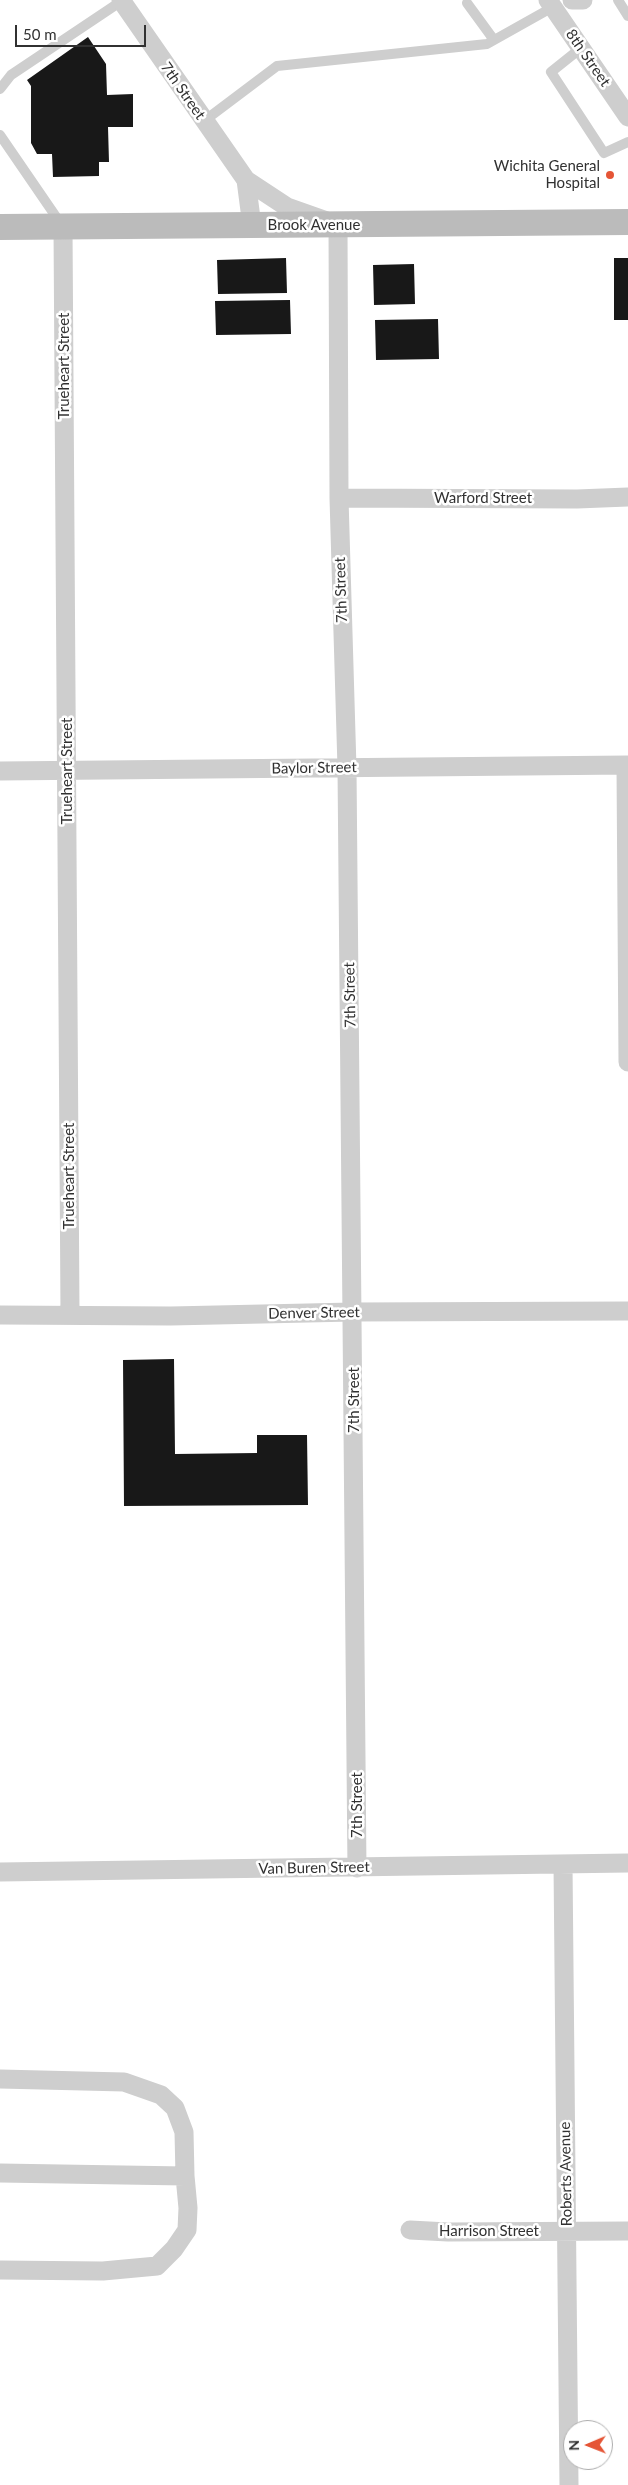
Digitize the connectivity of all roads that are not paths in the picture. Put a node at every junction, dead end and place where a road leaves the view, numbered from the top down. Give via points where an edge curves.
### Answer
1 (122, 0) edge
2 (572, 0) edge
3 (583, 0) edge
4 (618, 0) edge
5 (554, 2) edge
6 (467, 3) dead end
7 (628, 16) edge
8 (494, 40) junction
9 (581, 48) junction
10 (0, 89) edge
11 (627, 112) edge
12 (204, 121) junction
13 (0, 135) edge
14 (628, 142) edge
15 (246, 180) junction
16 (628, 222) edge
17 (338, 225) junction
18 (252, 226) junction
19 (0, 227) edge
20 (63, 227) junction
21 (628, 497) edge
22 (338, 498) junction
23 (627, 766) edge
24 (347, 768) junction
25 (0, 771) edge
26 (67, 771) junction
27 (628, 1062) edge
28 (628, 1311) edge
29 (353, 1312) junction
30 (70, 1314) junction
31 (0, 1315) edge
32 (628, 1863) edge
33 (563, 1864) junction
34 (358, 1868) junction
35 (0, 1872) edge
36 (0, 2079) edge
37 (0, 2173) edge
38 (185, 2176) junction
39 (410, 2230) dead end
40 (567, 2231) junction
41 (628, 2231) edge
42 (0, 2270) edge
43 (569, 2485) edge

1 - 10 lane via 11,75
1 - 12 street, 7th Street
2 - 3 street
4 - 7 lane
5 - 8 lane
5 - 9 street, 8th Street
6 - 8 lane
8 - 12 lane via 487,44 277,66
9 - 11 street, 8th Street
9 - 14 lane via 551,72 604,153
12 - 15 street, 7th Street
13 - 20 lane
15 - 17 street, 7th Street via 287,207
15 - 18 street, 7th Street
16 - 17 street, Brook Avenue
17 - 18 street, Brook Avenue
17 - 22 street, 7th Street
18 - 20 street, Brook Avenue
19 - 20 street, Brook Avenue
20 - 26 street, Trueheart Street
21 - 22 street, Warford Street
22 - 24 street, 7th Street
23 - 24 street, Baylor Street
23 - 27 street
24 - 26 street, Baylor Street
24 - 29 street, 7th Street
25 - 26 street, Baylor Street
26 - 30 street, Trueheart Street
28 - 29 street, Denver Street
29 - 30 street, Denver Street via 171,1316
29 - 34 street, 7th Street
30 - 31 street, Denver Street
32 - 33 street, Van Buren Street
33 - 34 street, Van Buren Street
33 - 40 street, Roberts Avenue
34 - 35 street, Van Buren Street
36 - 38 street via 124,2082 161,2096 175,2108 184,2132
37 - 38 street
38 - 42 street via 186,2230 174,2249 157,2266 103,2271
39 - 40 street, Harrison Street
40 - 41 street, Harrison Street
40 - 43 street, Roberts Avenue

